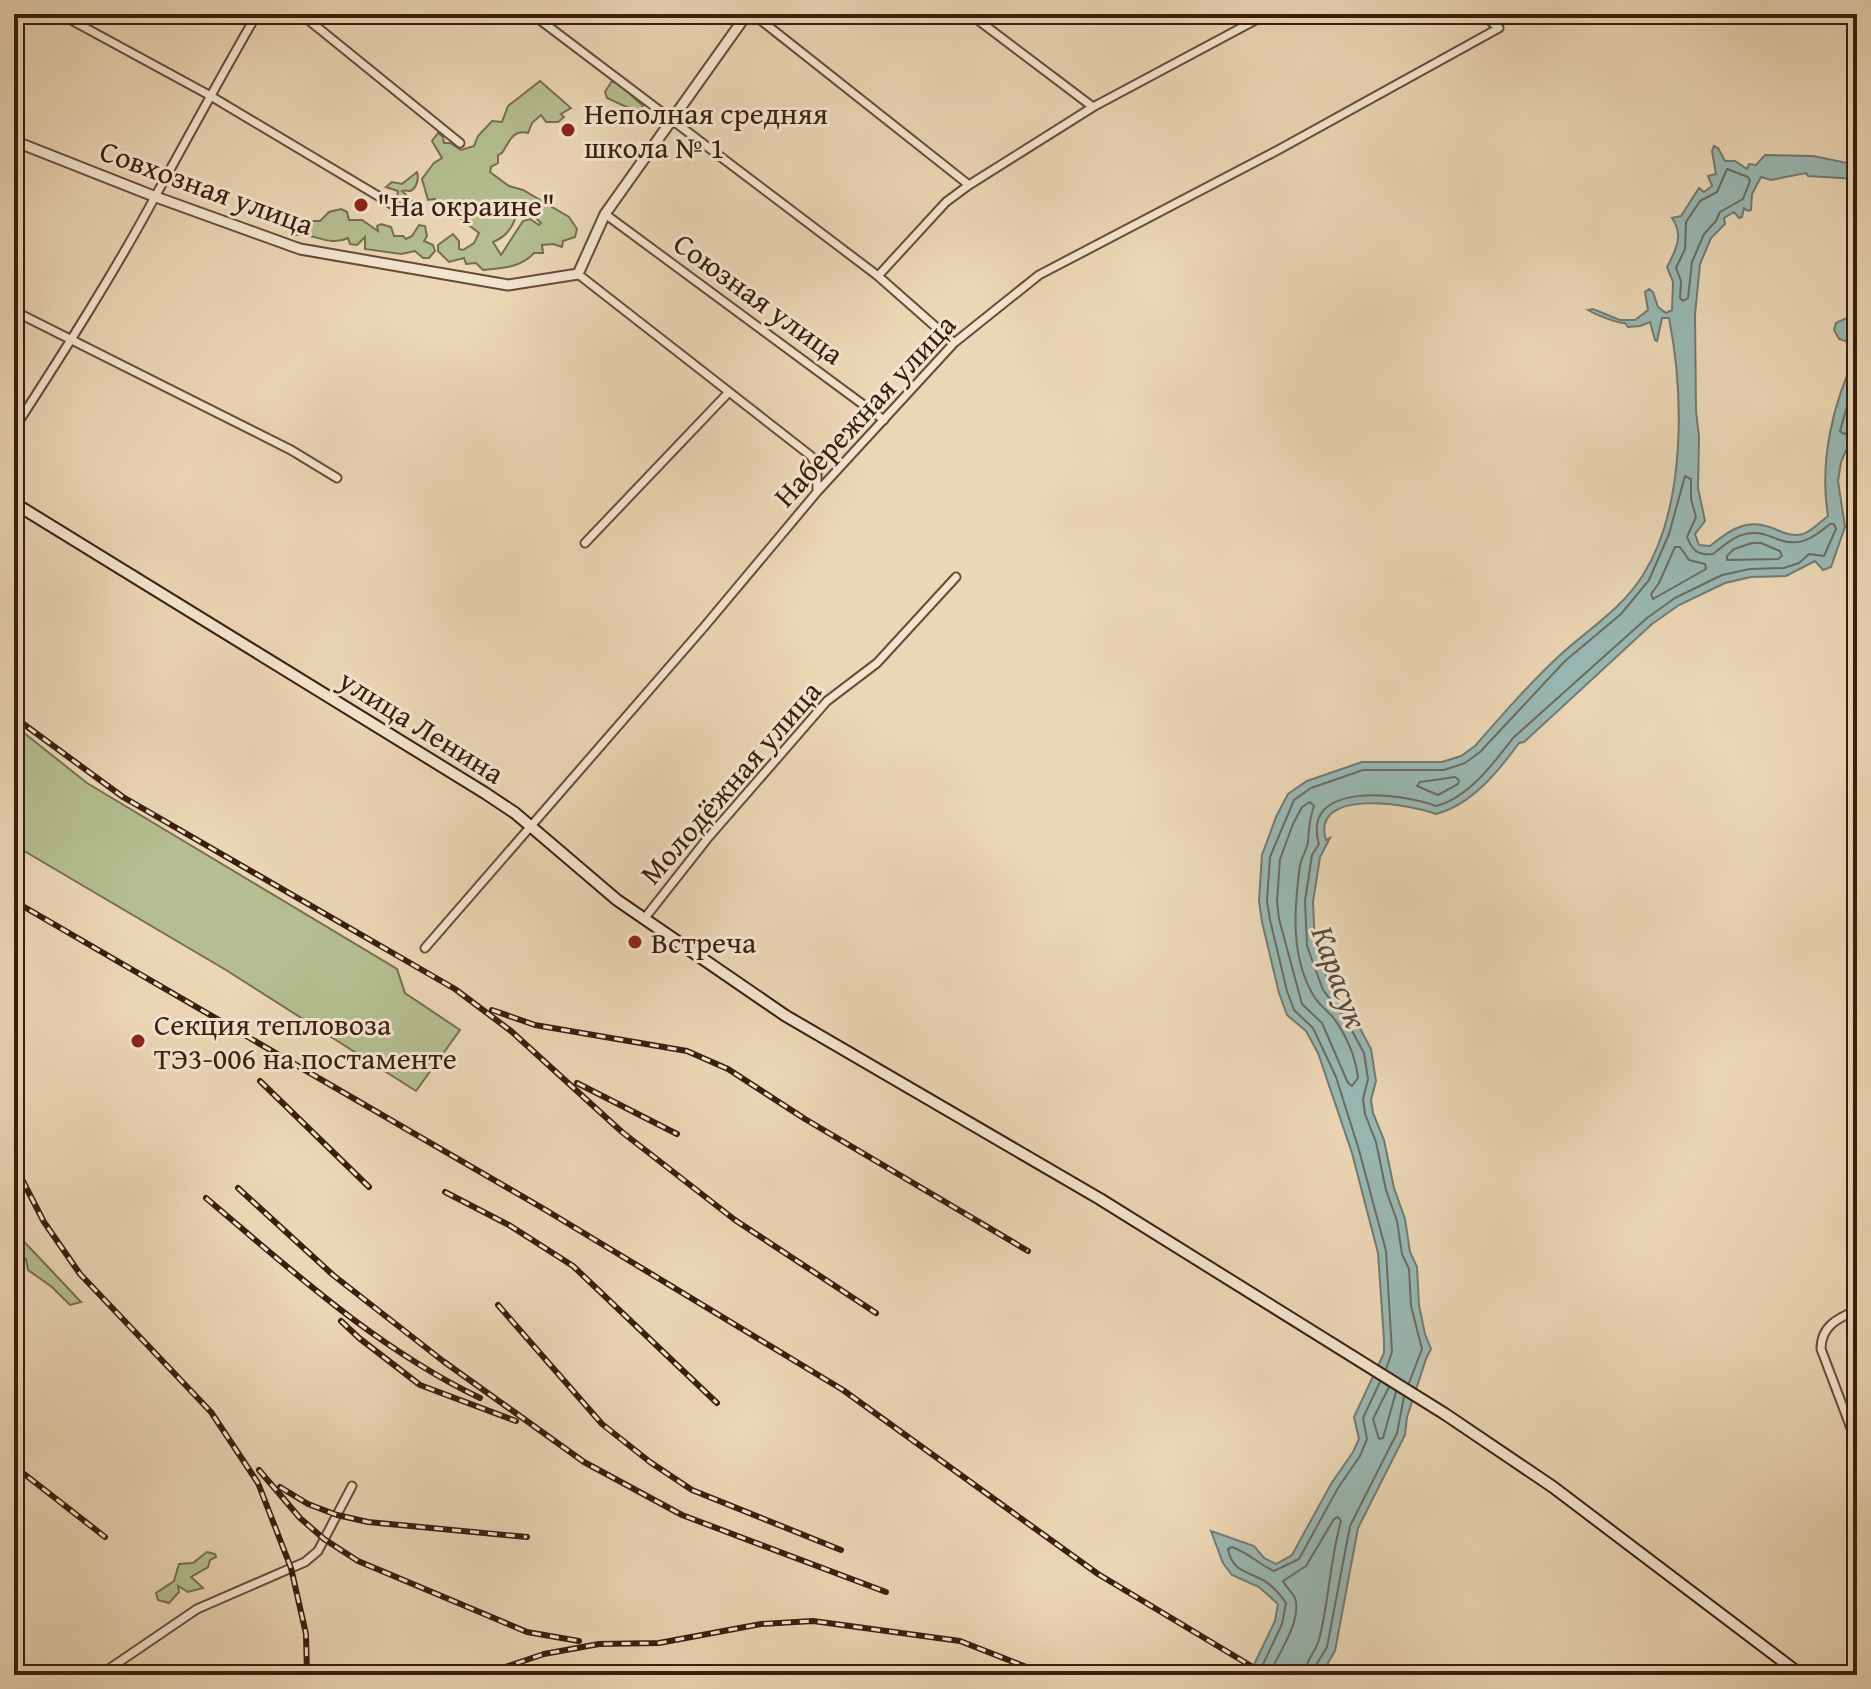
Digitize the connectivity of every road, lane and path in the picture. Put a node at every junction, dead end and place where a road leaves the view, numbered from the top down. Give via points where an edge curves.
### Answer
1 (60, 14) edge
2 (257, 14) edge
3 (301, 14) edge
4 (532, 14) edge
5 (747, 14) edge
6 (753, 14) edge
7 (970, 14) edge
8 (1267, 14) edge
9 (1481, 14) edge
10 (209, 95) junction
11 (1093, 107) junction
12 (670, 121) junction
13 (14, 141) edge
14 (460, 143) dead end
15 (969, 185) junction
16 (156, 197) junction
17 (405, 212) dead end
18 (605, 214) junction
19 (578, 274) junction
20 (878, 276) junction
21 (14, 311) edge
22 (72, 340) junction
23 (954, 343) junction
24 (729, 392) junction
25 (884, 420) junction
26 (14, 429) edge
27 (337, 478) dead end
28 (817, 492) junction
29 (14, 503) edge
30 (585, 543) dead end
31 (956, 577) dead end
32 (530, 827) junction
33 (644, 919) junction
34 (425, 948) dead end
35 (1857, 1310) edge
36 (1857, 1444) edge
37 (352, 1486) dead end
38 (100, 1675) edge
39 (1801, 1675) edge

1 - 10 street
2 - 10 street
3 - 14 street
4 - 12 street
5 - 12 street
6 - 15 street
7 - 11 street
8 - 11 street
9 - 23 street, Набережная улица via 1499,28 1039,275
10 - 16 street
10 - 17 street
11 - 15 street
12 - 18 street
12 - 20 street
13 - 16 street, Совхозная улица
15 - 20 street via 946,202
16 - 19 street, Совхозная улица via 300,249 508,285
16 - 22 street
18 - 19 street
18 - 25 street, Союзная улица
19 - 24 street
20 - 23 street
21 - 22 street
22 - 26 street
22 - 27 street
23 - 25 street, Набережная улица
24 - 28 street via 811,456 817,467
24 - 30 street
25 - 28 street, Набережная улица
28 - 32 street, Набережная улица
29 - 32 main road, улица Ленина via 485,793
31 - 33 street, Молодёжная улица via 877,663 825,703
32 - 33 main road, улица Ленина
32 - 34 street, Набережная улица
33 - 39 main road, улица Ленина via 786,1016 1100,1199 1445,1414 1609,1528
35 - 36 street via 1826,1328 1821,1338 1824,1361
37 - 38 street via 318,1551 305,1562 197,1609

